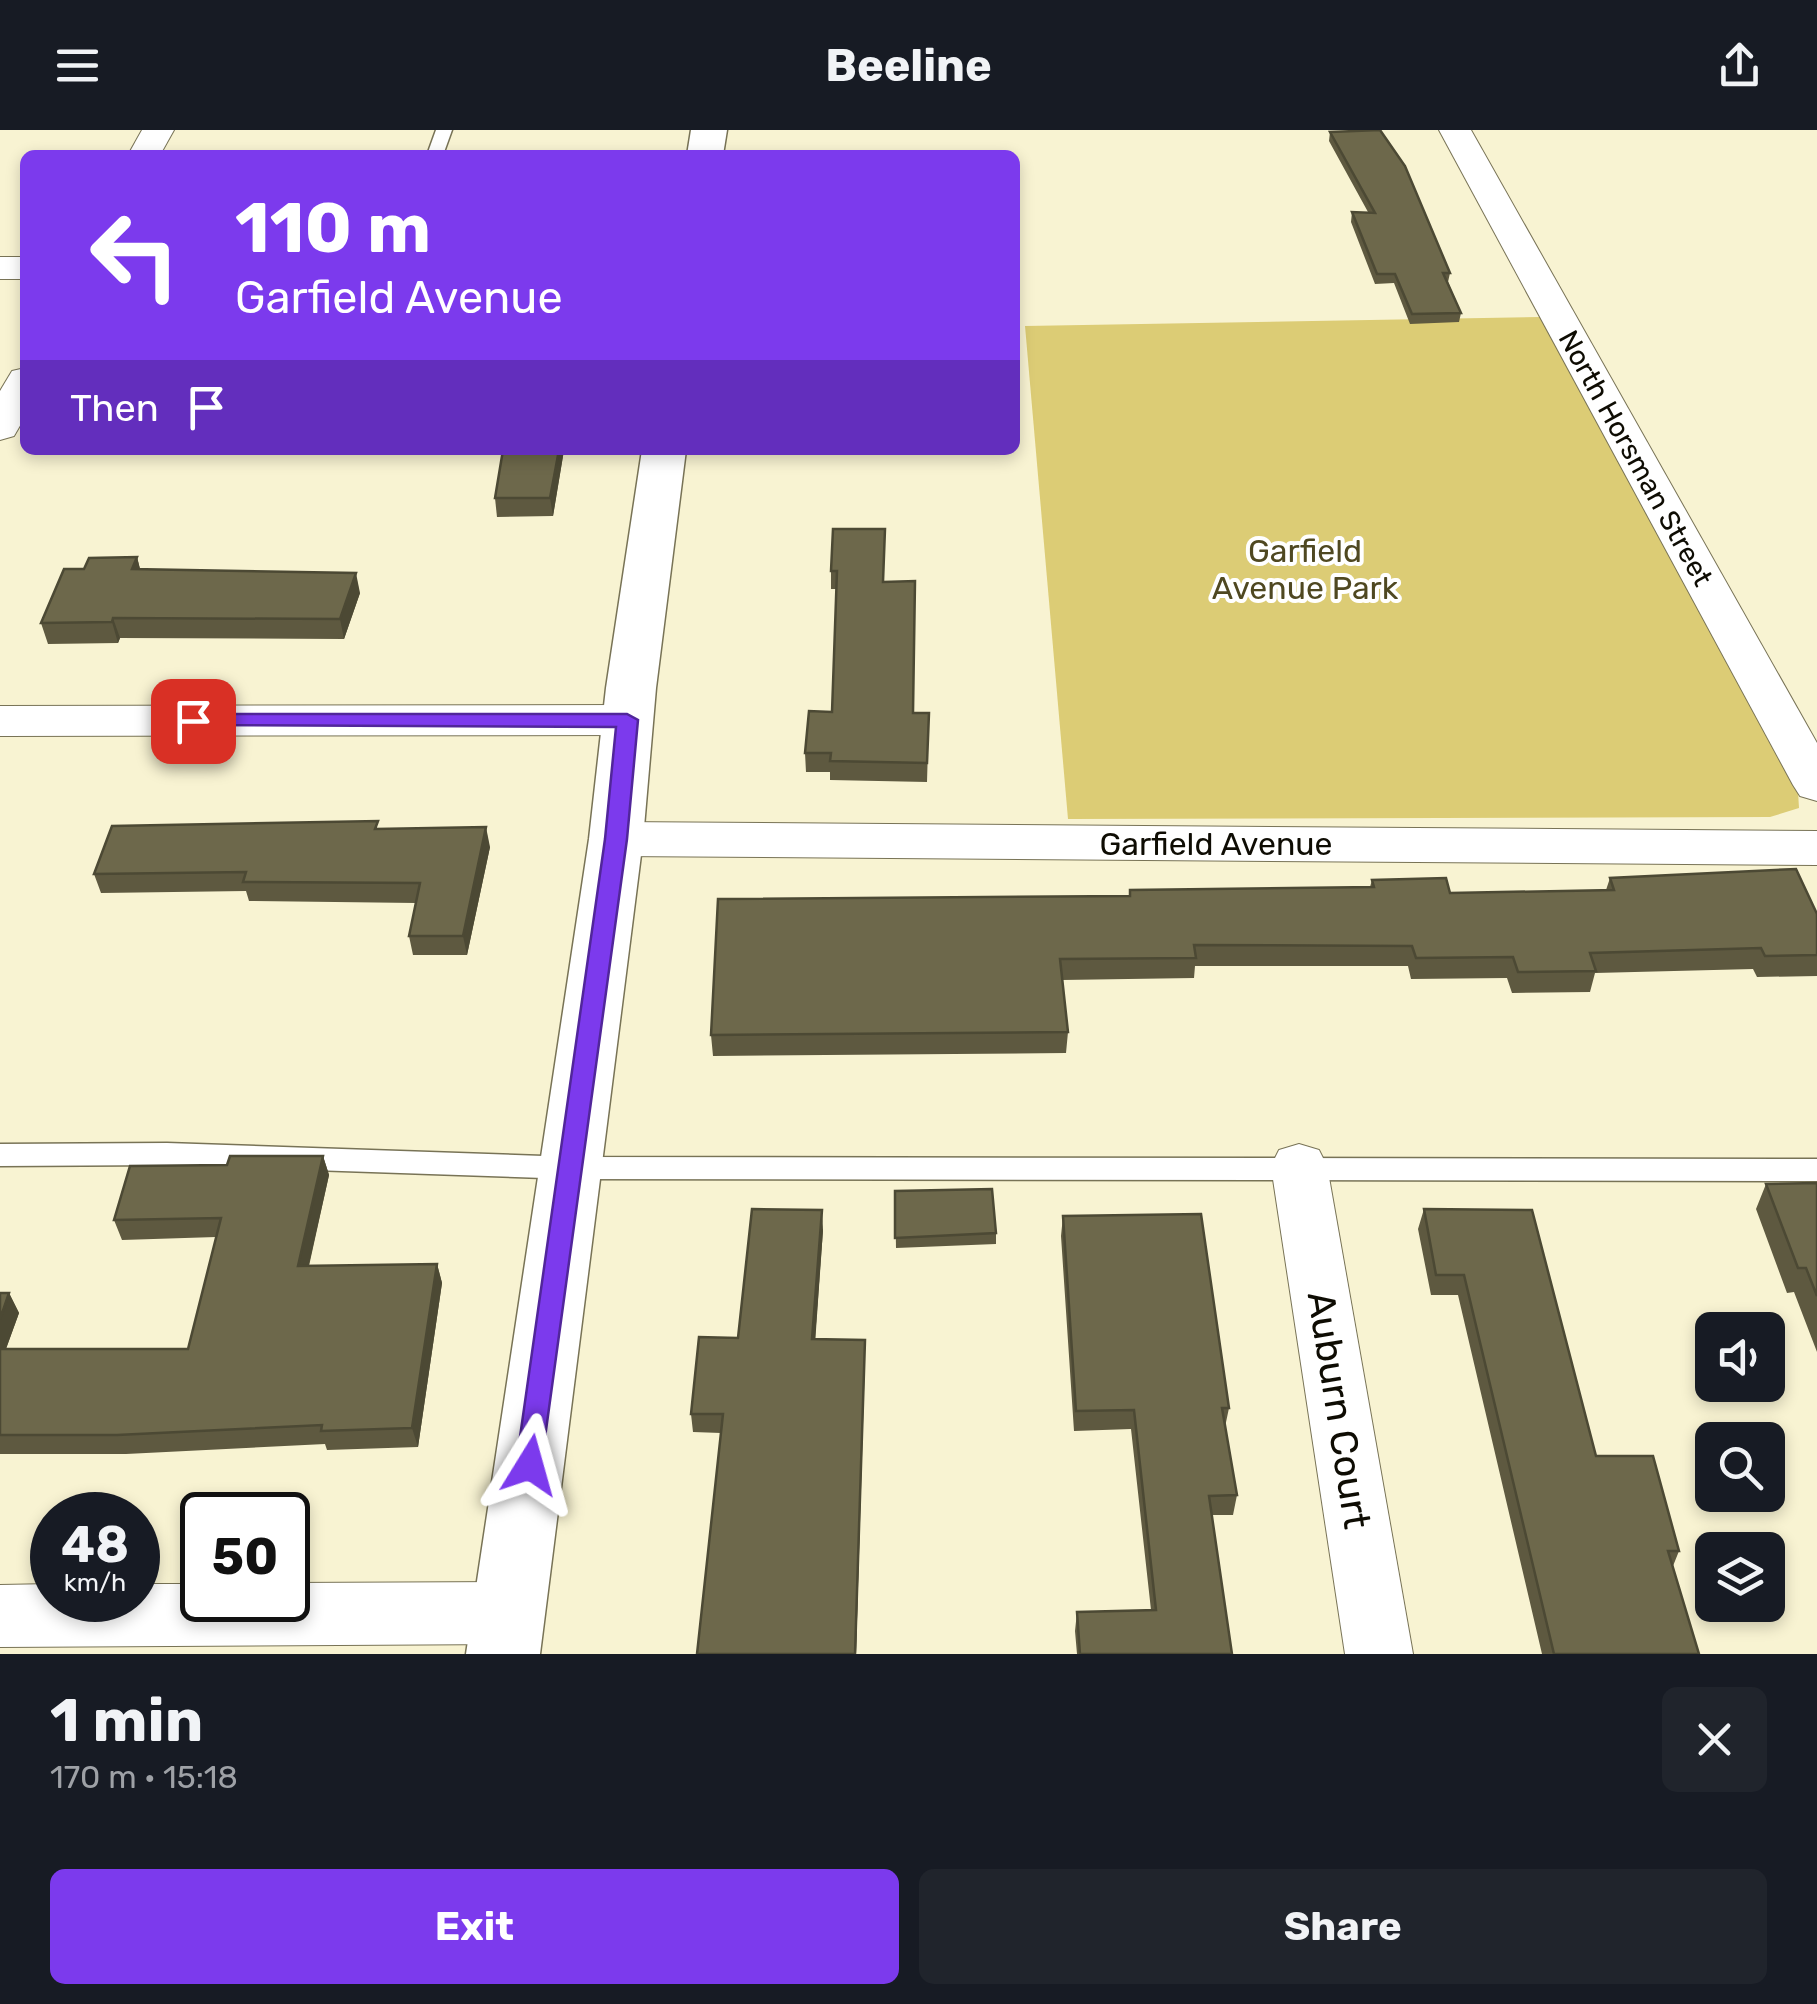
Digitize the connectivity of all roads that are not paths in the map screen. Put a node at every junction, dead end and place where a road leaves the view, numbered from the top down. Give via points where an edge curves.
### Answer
1 (1455, 130) edge
2 (20, 389) edge
3 (0, 428) edge
4 (663, 455) edge
5 (627, 720) junction
6 (0, 721) edge
7 (1817, 785) edge
8 (616, 839) junction
9 (1817, 848) edge
10 (0, 1154) edge
11 (1299, 1166) junction
12 (572, 1168) junction
13 (1817, 1170) edge
14 (0, 1616) edge
15 (506, 1634) edge
16 (1379, 1654) edge

1 - 7 street, North Horsman Street
2 - 3 street
4 - 5 main road
5 - 6 street
5 - 8 main road
8 - 9 street, Garfield Avenue
8 - 12 main road
10 - 12 lane
11 - 12 lane
11 - 13 lane
11 - 16 street, Auburn Court
12 - 15 main road
14 - 15 street

